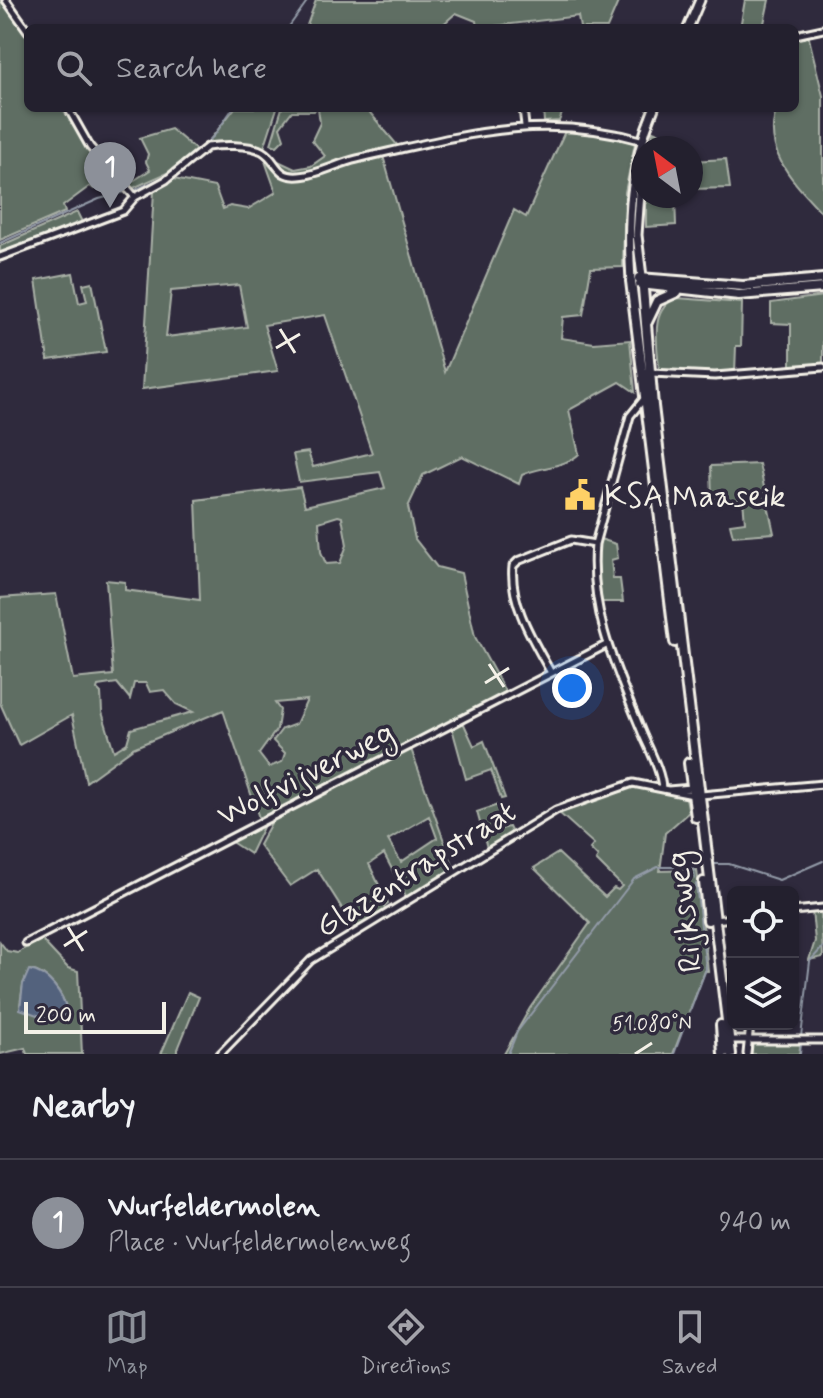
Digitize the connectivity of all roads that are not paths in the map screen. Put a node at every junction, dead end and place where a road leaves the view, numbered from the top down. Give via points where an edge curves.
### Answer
1 (6, 0) edge
2 (700, 0) edge
3 (690, 24) edge
4 (24, 25) edge
5 (823, 29) edge
6 (799, 34) edge
7 (70, 112) edge
8 (523, 112) edge
9 (652, 112) edge
10 (525, 126) junction
11 (645, 136) edge
12 (631, 140) edge
13 (131, 193) junction
14 (631, 204) edge
15 (636, 208) edge
16 (0, 257) edge
17 (823, 279) edge
18 (631, 281) junction
19 (642, 281) junction
20 (823, 288) edge
21 (709, 293) junction
22 (647, 323) junction
23 (823, 367) edge
24 (650, 373) junction
25 (642, 411) junction
26 (661, 502) junction
27 (595, 544) junction
28 (606, 645) junction
29 (551, 673) junction
30 (823, 784) edge
31 (665, 789) junction
32 (695, 793) junction
33 (698, 812) junction
34 (823, 908) edge
35 (799, 910) edge
36 (727, 919) edge
37 (714, 920) junction
38 (26, 943) dead end
39 (750, 1030) edge
40 (750, 1039) junction
41 (730, 1040) junction
42 (823, 1040) edge
43 (220, 1054) edge
44 (723, 1054) edge
45 (731, 1054) edge
46 (747, 1054) edge

1 - 4 street
2 - 3 main road
5 - 6 street
7 - 13 street via 90,147
8 - 10 street
9 - 11 main road
10 - 12 street via 605,130
10 - 13 street via 345,161 302,176 277,171 256,149 207,147 166,180
13 - 16 street via 114,215
14 - 18 main road
15 - 19 main road
17 - 19 main road via 743,286
18 - 19 main road
18 - 25 main road
19 - 21 main road
19 - 22 main road
20 - 21 main road
21 - 22 main road via 664,296
22 - 24 main road
23 - 24 street via 715,376
24 - 26 main road
25 - 26 main road
25 - 27 street via 630,416
26 - 32 main road
27 - 28 street via 596,600
27 - 29 street via 571,540 513,566 527,628
28 - 29 street, Wolfvijverweg
28 - 31 street
29 - 38 street, Wolfvijverweg
30 - 32 street, Glazentrapstraat
31 - 32 street, Glazentrapstraat
31 - 43 street, Glazentrapstraat via 624,784 556,810 495,846 311,960
32 - 33 main road
33 - 37 main road, Rijksweg
33 - 44 main road, Rijksweg
34 - 35 street
36 - 37 street
37 - 41 main road, Rijksweg
39 - 40 street
40 - 41 street
40 - 42 street
40 - 46 street
41 - 45 main road, Rijksweg

